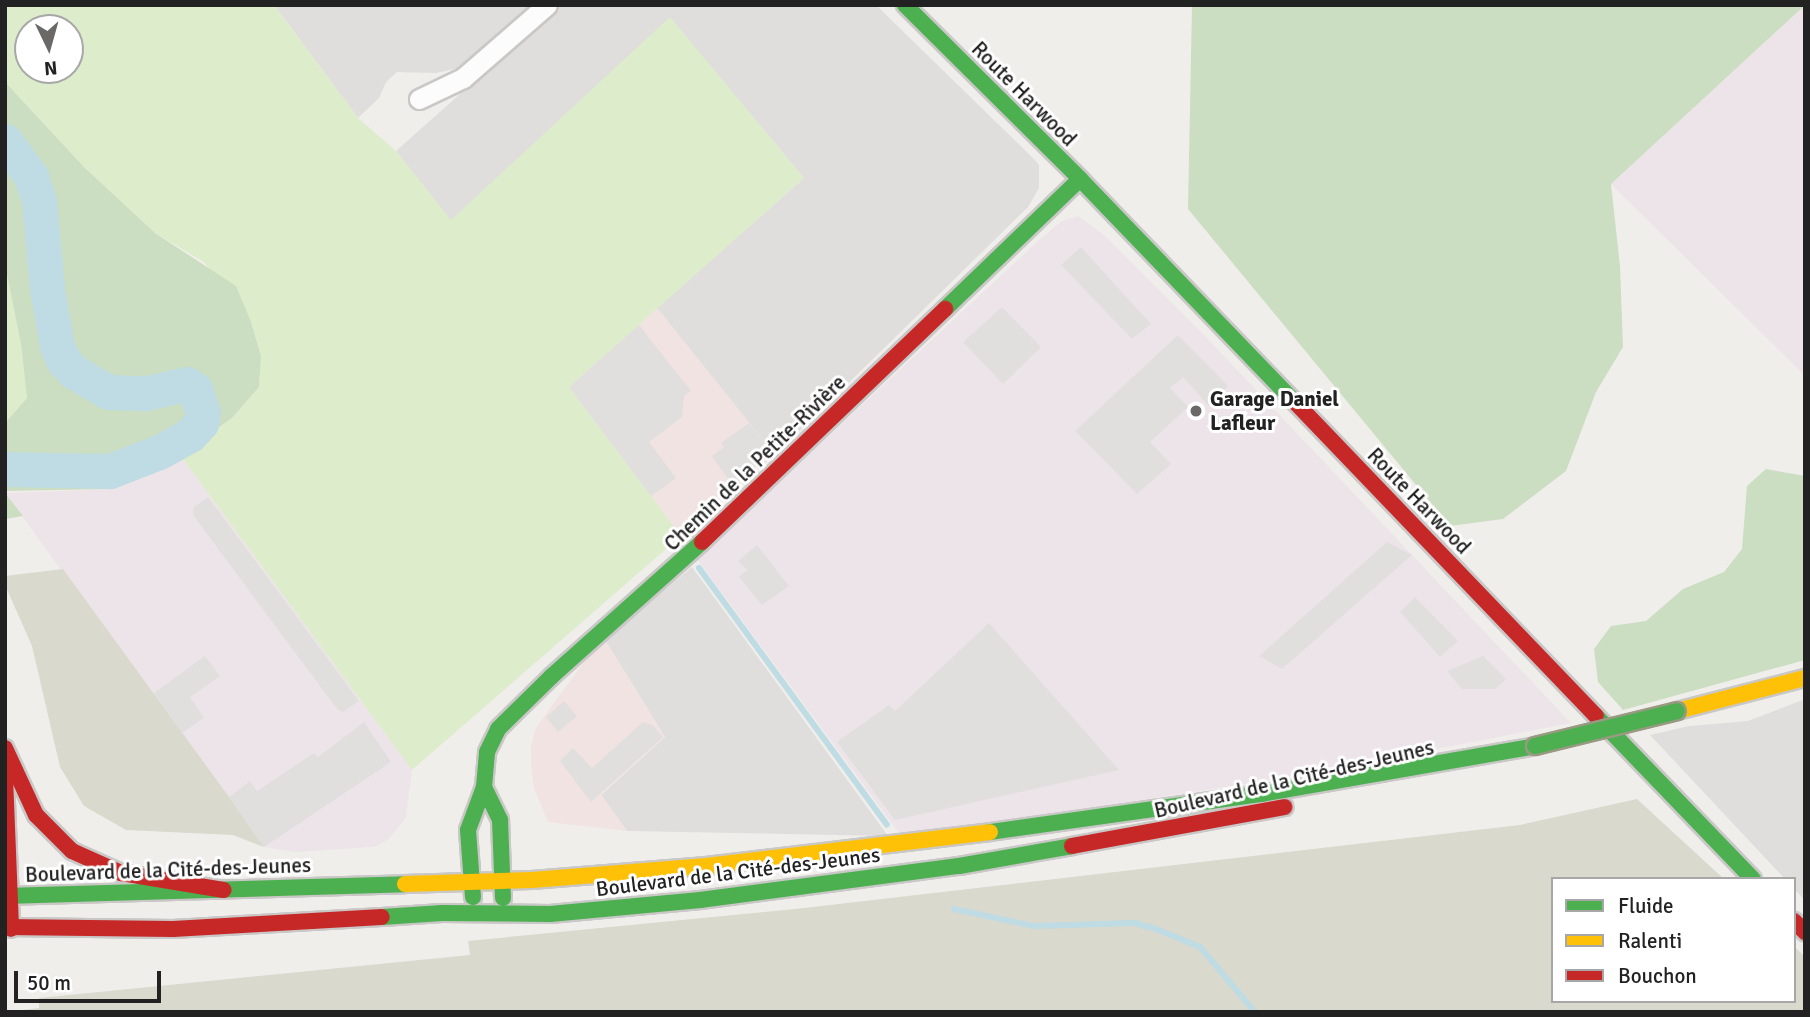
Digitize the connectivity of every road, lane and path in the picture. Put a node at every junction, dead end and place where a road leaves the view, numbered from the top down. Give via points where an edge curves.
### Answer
1 (547, 5) edge
2 (905, 5) edge
3 (419, 99) dead end
4 (1080, 179) junction
5 (1805, 678) edge
6 (5, 748) edge
7 (1458, 762) junction
8 (5, 777) edge
9 (484, 787) junction
10 (1751, 877) edge
11 (503, 881) junction
12 (472, 882) junction
13 (224, 890) junction
14 (7, 896) edge
15 (473, 914) junction
16 (503, 914) junction
17 (7, 926) edge

1 - 3 street via 458,82
2 - 4 main road, Route Harwood
4 - 9 main road, Chemin de la Petite-Rivière via 725,522 516,710 498,729 487,752
4 - 10 main road, Route Harwood
5 - 7 main road, Boulevard de la Cité-des-Jeunes, bridge
6 - 13 main road via 36,815 72,851 121,873
7 - 11 main road, Boulevard de la Cité-des-Jeunes via 894,846
7 - 16 main road, Boulevard de la Cité-des-Jeunes via 1213,822 959,866 700,900
8 - 14 main road
9 - 11 main road via 500,820
9 - 12 main road, Chemin de la Petite-Rivière via 468,830
11 - 12 main road, Boulevard de la Cité-des-Jeunes
11 - 16 main road
12 - 13 main road, Boulevard de la Cité-des-Jeunes
12 - 15 main road, Chemin de la Petite-Rivière
13 - 14 main road, Boulevard de la Cité-des-Jeunes
14 - 17 main road
15 - 16 main road, Boulevard de la Cité-des-Jeunes
15 - 17 main road, Boulevard de la Cité-des-Jeunes via 173,929

